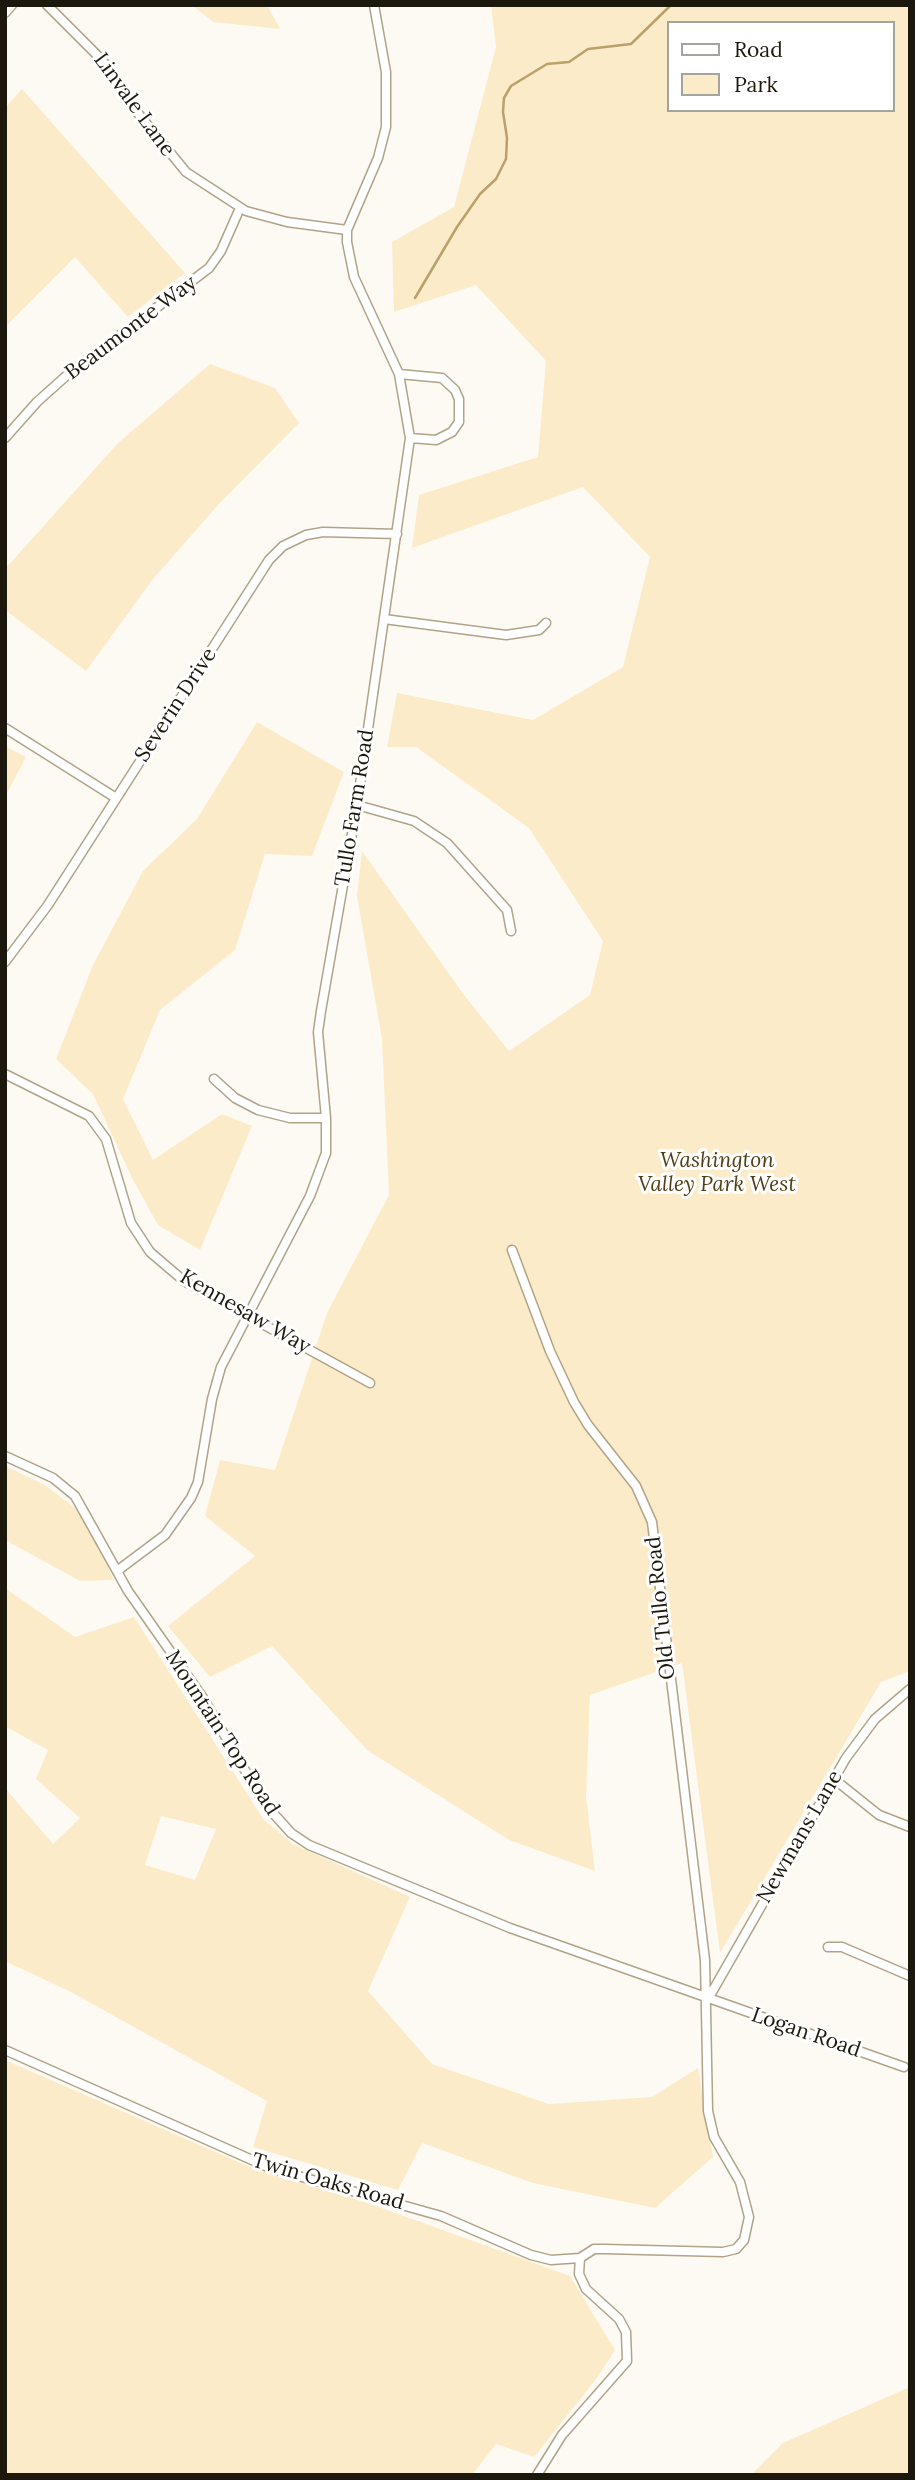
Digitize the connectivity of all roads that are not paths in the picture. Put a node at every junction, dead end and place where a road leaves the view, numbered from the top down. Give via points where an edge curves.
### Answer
1 (12, 5) edge
2 (47, 5) edge
3 (374, 5) edge
4 (5, 13) edge
5 (240, 208) junction
6 (347, 230) junction
7 (399, 374) junction
8 (5, 438) edge
9 (410, 438) junction
10 (397, 534) junction
11 (384, 619) junction
12 (546, 623) dead end
13 (5, 728) edge
14 (116, 798) junction
15 (357, 805) junction
16 (511, 931) dead end
17 (5, 962) edge
18 (5, 1074) edge
19 (214, 1079) dead end
20 (326, 1118) junction
21 (512, 1250) dead end
22 (248, 1314) junction
23 (370, 1383) dead end
24 (5, 1456) edge
25 (117, 1571) junction
26 (910, 1689) edge
27 (834, 1779) junction
28 (910, 1827) edge
29 (828, 1947) dead end
30 (910, 1976) edge
31 (708, 1999) junction
32 (5, 2050) edge
33 (904, 2067) dead end
34 (580, 2258) junction
35 (537, 2475) edge

1 - 4 street
2 - 5 street, Linvale Lane via 103,61 168,154 186,172
3 - 6 street, Tullo Farm Road via 386,72 386,127 379,158
5 - 6 street, Linvale Lane via 262,217
5 - 8 street, Beaumonte Way via 209,268 66,376
6 - 7 street, Tullo Farm Road via 355,277
7 - 9 street, Tullo Farm Road
7 - 9 street via 442,378 459,399 459,422 452,432 436,440
9 - 10 street, Tullo Farm Road
10 - 11 street, Tullo Farm Road
10 - 14 street, Severin Drive via 323,531 283,545
11 - 12 street via 506,635 539,630
11 - 15 street, Tullo Farm Road
13 - 14 street
14 - 17 street, Severin Drive
15 - 16 street via 414,821 447,843 507,910
15 - 20 street, Tullo Farm Road via 318,1032
18 - 22 street, Kennesaw Way via 89,1116 106,1139 124,1208 150,1252 184,1281
19 - 20 street via 235,1098 266,1112 290,1118
20 - 22 street, Tullo Farm Road via 328,1138 321,1170
21 - 31 street, Old Tullo Road via 574,1402 636,1486 652,1522
22 - 23 street, Kennesaw Way
22 - 25 street, Tullo Farm Road via 221,1367 191,1498 165,1535
24 - 25 street, Mountain Top Road via 53,1478 75,1496
25 - 31 street, Mountain Top Road via 203,1698 264,1803 291,1833 332,1856 510,1928
26 - 27 street, Newmans Lane via 862,1734
27 - 28 street via 879,1815
27 - 31 street, Newmans Lane
29 - 30 street via 842,1947
31 - 33 street, Logan Road
31 - 34 street, Old Tullo Road via 710,2126 746,2198 749,2217 744,2240 736,2249 723,2252 594,2249
32 - 34 street, Twin Oaks Road via 270,2168 442,2216 531,2255 551,2260
34 - 35 street via 579,2274 586,2289 619,2319 626,2332 627,2361 562,2435

